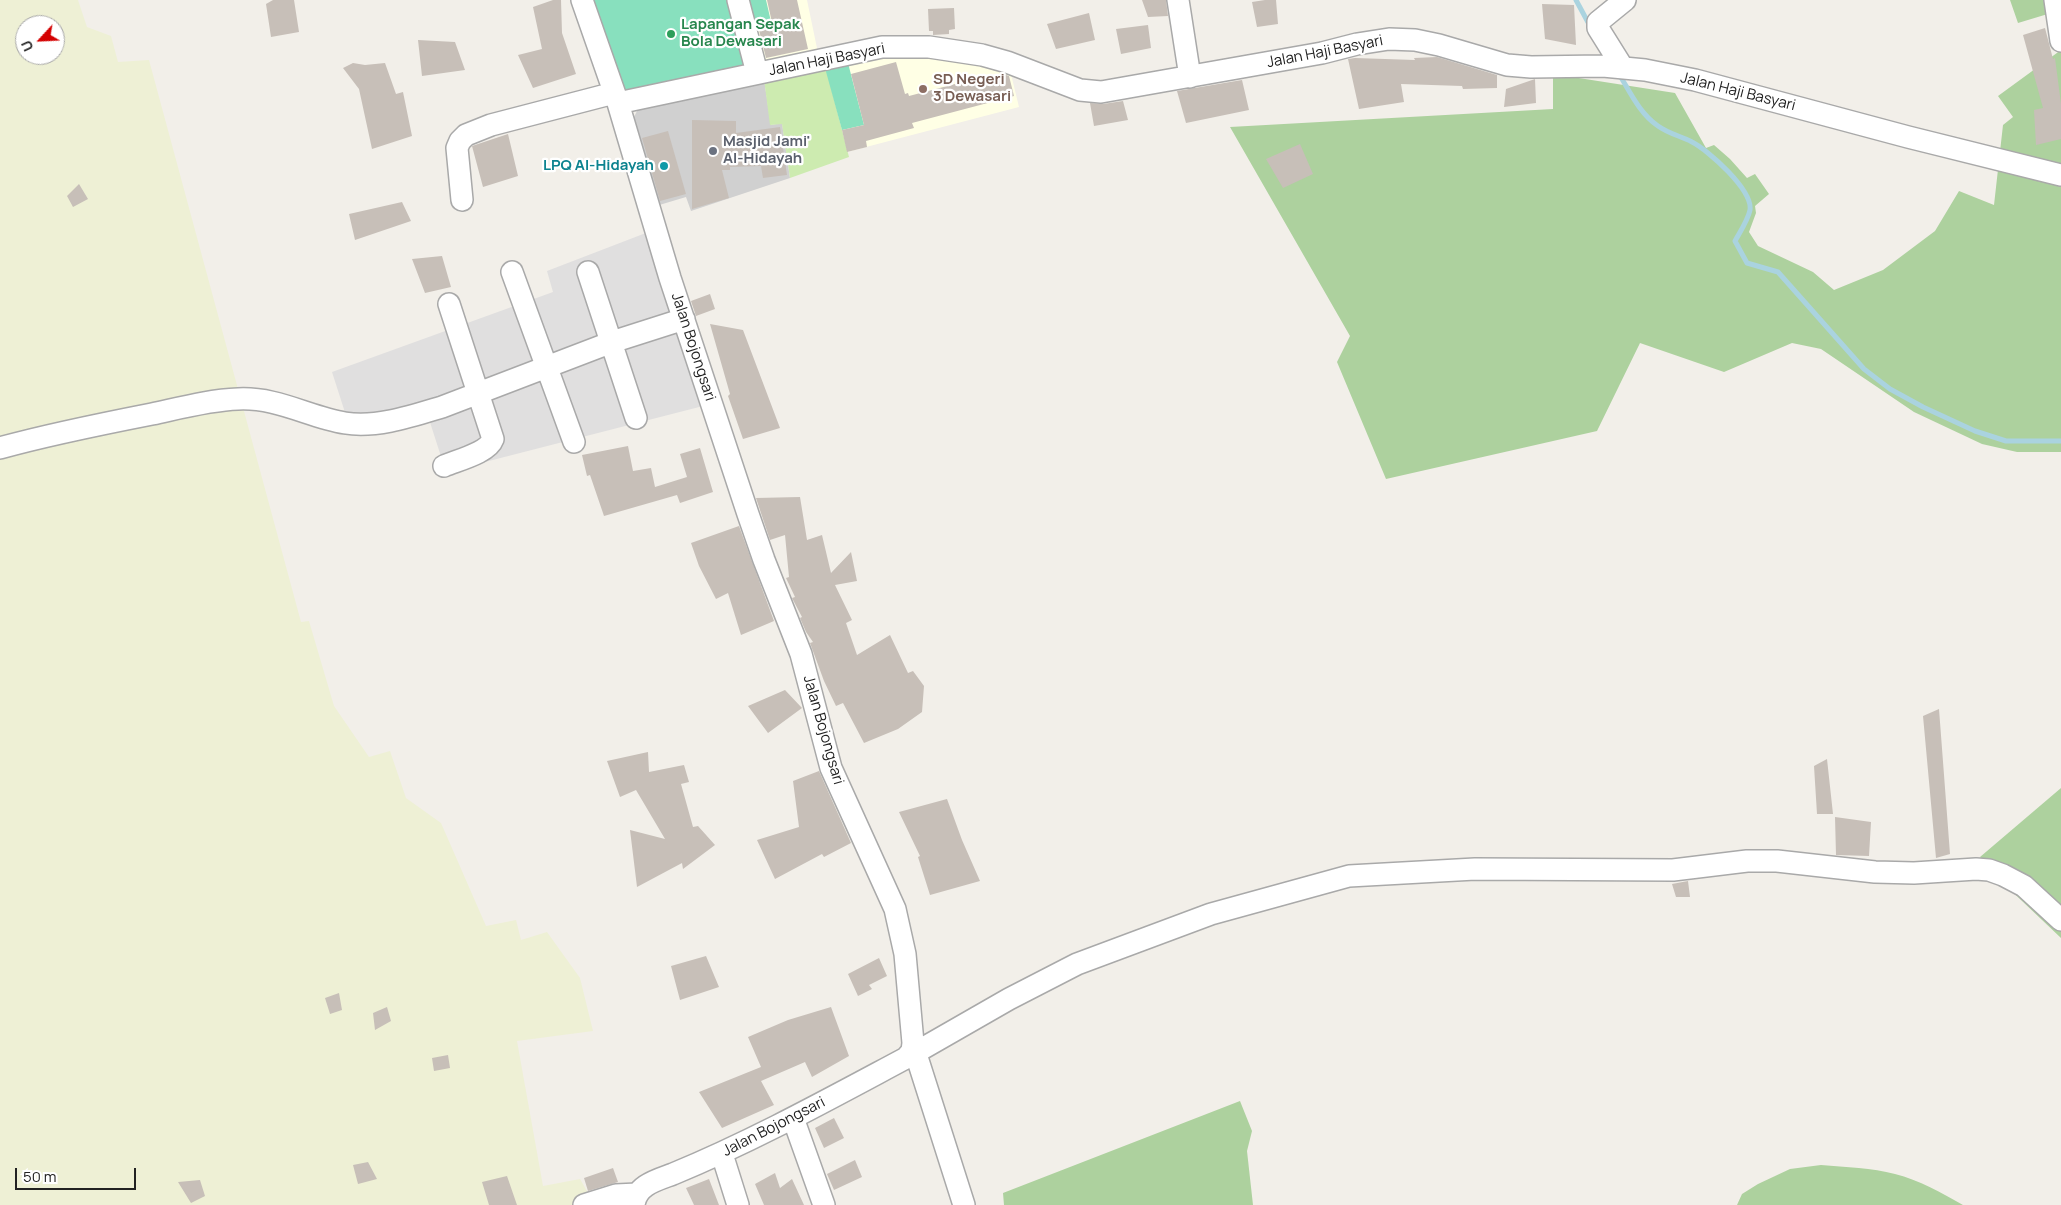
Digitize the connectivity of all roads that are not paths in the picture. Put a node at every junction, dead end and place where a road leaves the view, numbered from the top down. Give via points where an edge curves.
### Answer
1 (582, 0) edge
2 (738, 0) edge
3 (1178, 0) edge
4 (1625, 0) edge
5 (2055, 0) edge
6 (2061, 41) edge
7 (1613, 67) junction
8 (757, 73) junction
9 (1190, 77) junction
10 (616, 98) junction
11 (2061, 175) edge
12 (462, 200) dead end
13 (512, 272) dead end
14 (588, 272) dead end
15 (449, 304) dead end
16 (684, 320) junction
17 (612, 342) junction
18 (547, 367) junction
19 (478, 393) junction
20 (636, 418) dead end
21 (574, 442) dead end
22 (0, 448) edge
23 (444, 466) dead end
24 (2061, 920) edge
25 (913, 1051) junction
26 (793, 1118) junction
27 (722, 1154) junction
28 (635, 1199) edge
29 (584, 1205) edge
30 (738, 1205) edge
31 (824, 1205) edge
32 (964, 1205) edge

1 - 10 street, Jalan Bojongsari
2 - 8 street
3 - 9 street
4 - 7 street via 1600,19 1598,25
5 - 6 street
7 - 9 street, Jalan Haji Basyari via 1508,65 1439,45 1389,39
7 - 11 street, Jalan Haji Basyari via 1695,80
8 - 9 street, Jalan Haji Basyari via 869,48 929,47 990,58 1090,92
8 - 10 street, Jalan Haji Basyari
10 - 12 street, Jalan Haji Basyari via 491,125 466,135 457,148
10 - 16 street, Jalan Bojongsari
13 - 18 street
14 - 17 street
15 - 19 street
16 - 17 street
16 - 25 street, Jalan Bojongsari via 764,560 801,654 831,768 895,909 905,954
17 - 18 street
17 - 20 street
18 - 19 street
18 - 21 street
19 - 22 street via 413,416 362,424 344,423 271,402 239,398 49,434
19 - 23 street via 492,442 485,450
24 - 25 street via 2024,886 1989,870 1976,869 1875,872 1777,861 1747,861 1673,870 1475,869 1386,873 1336,879 1210,914 1077,964
25 - 26 street, Jalan Bojongsari via 906,1058
25 - 32 street
26 - 27 street, Jalan Bojongsari
26 - 31 street
27 - 28 street, Jalan Bojongsari via 649,1184
27 - 30 street
28 - 29 street via 616,1196

